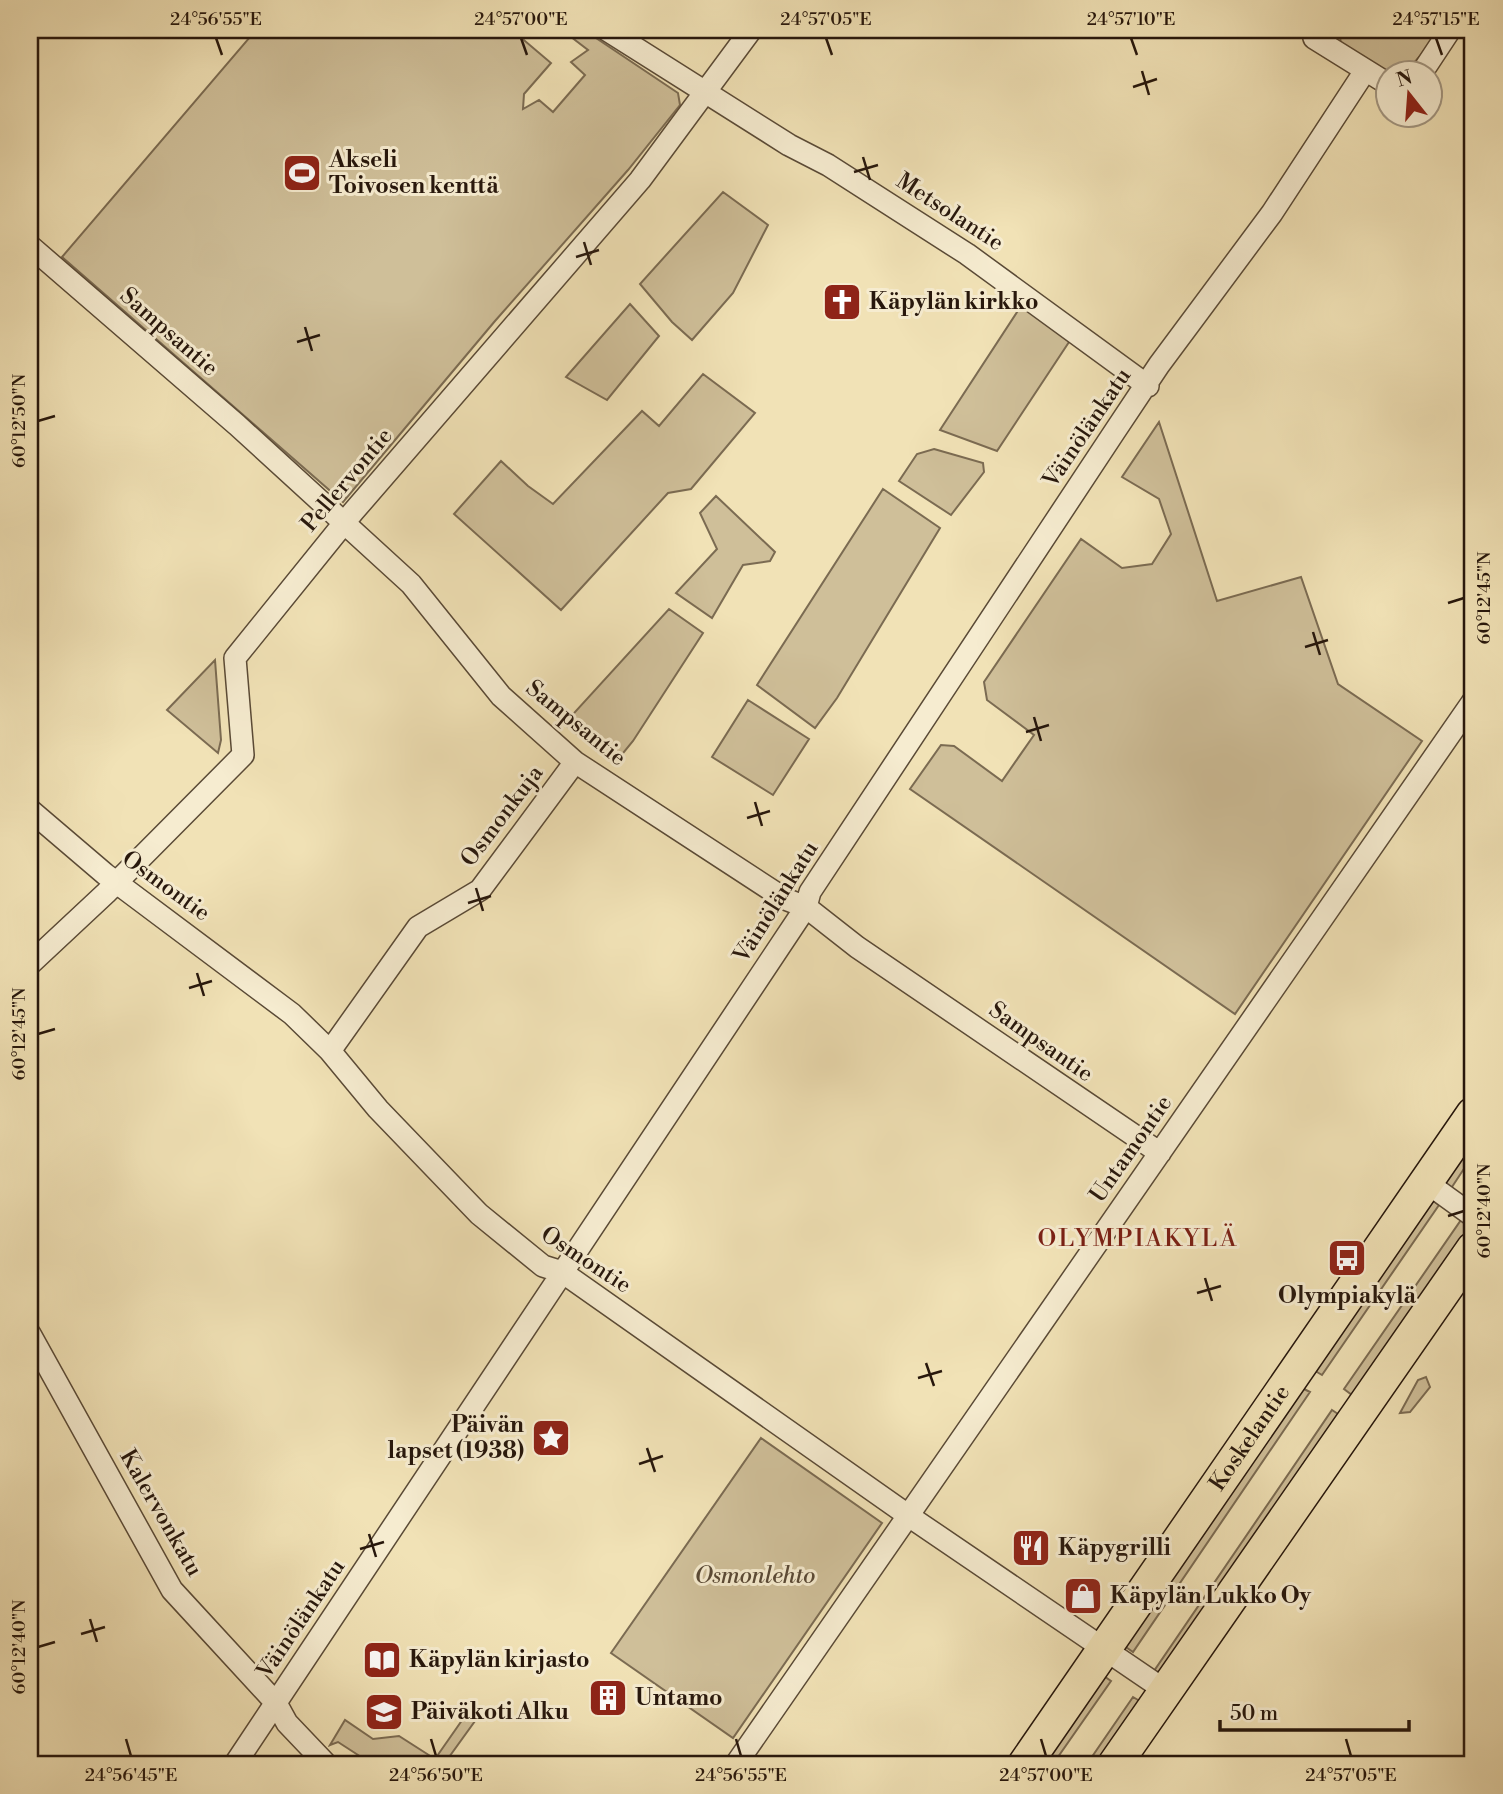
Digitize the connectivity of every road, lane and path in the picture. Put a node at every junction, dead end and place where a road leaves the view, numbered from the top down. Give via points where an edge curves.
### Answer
1 (607, 30) edge
2 (751, 30) edge
3 (1319, 30) edge
4 (1450, 30) edge
5 (1430, 60) edge
6 (1365, 71) junction
7 (1374, 76) edge
8 (705, 92) junction
9 (30, 246) edge
10 (1148, 386) junction
11 (344, 523) junction
12 (1473, 701) edge
13 (575, 762) junction
14 (30, 810) edge
15 (116, 882) junction
16 (806, 907) junction
17 (30, 964) edge
18 (330, 1051) junction
19 (1473, 1114) edge
20 (1160, 1153) junction
21 (1426, 1182) junction
22 (1473, 1216) edge
23 (1473, 1249) edge
24 (562, 1272) junction
25 (30, 1334) edge
26 (899, 1509) junction
27 (1106, 1649) junction
28 (1166, 1691) junction
29 (276, 1703) junction
30 (235, 1764) edge
31 (326, 1764) edge
32 (736, 1764) edge
33 (1025, 1764) edge
34 (1115, 1764) edge

1 - 8 street, Metsolantie
2 - 8 street, Pellervontie
3 - 6 street via 1314,38
4 - 5 street
6 - 7 street
6 - 10 street, Väinölänkatu via 1272,213
8 - 10 street, Metsolantie via 945,240
8 - 11 street, Pellervontie via 640,180
9 - 11 street, Sampsantie
10 - 16 street, Väinölänkatu via 810,892
11 - 13 street, Sampsantie via 411,584 501,696
11 - 15 street, Pellervontie via 234,658 243,755
12 - 20 street, Untamontie
13 - 16 street, Sampsantie via 785,899
13 - 18 street, Osmonkuja via 480,890 418,928
14 - 15 street, Osmontie
15 - 17 street, Pellervontie
15 - 18 street, Osmontie via 251,981
16 - 20 street, Sampsantie via 932,999
16 - 24 street, Väinölänkatu
18 - 24 street, Osmontie via 478,1214 544,1266
19 - 21 main road, Koskelantie
20 - 26 street, Untamontie
21 - 22 street
21 - 27 main road, Koskelantie
23 - 28 main road
24 - 26 street, Osmontie
24 - 29 street, Väinölänkatu
25 - 29 street, Kalervonkatu via 172,1590
26 - 27 street, Osmontie
26 - 32 street, Untamontie
27 - 28 street, Osmontie
27 - 33 main road, Koskelantie
28 - 34 main road
29 - 30 street, Väinölänkatu
29 - 31 street, Kalervonkatu via 287,1723

